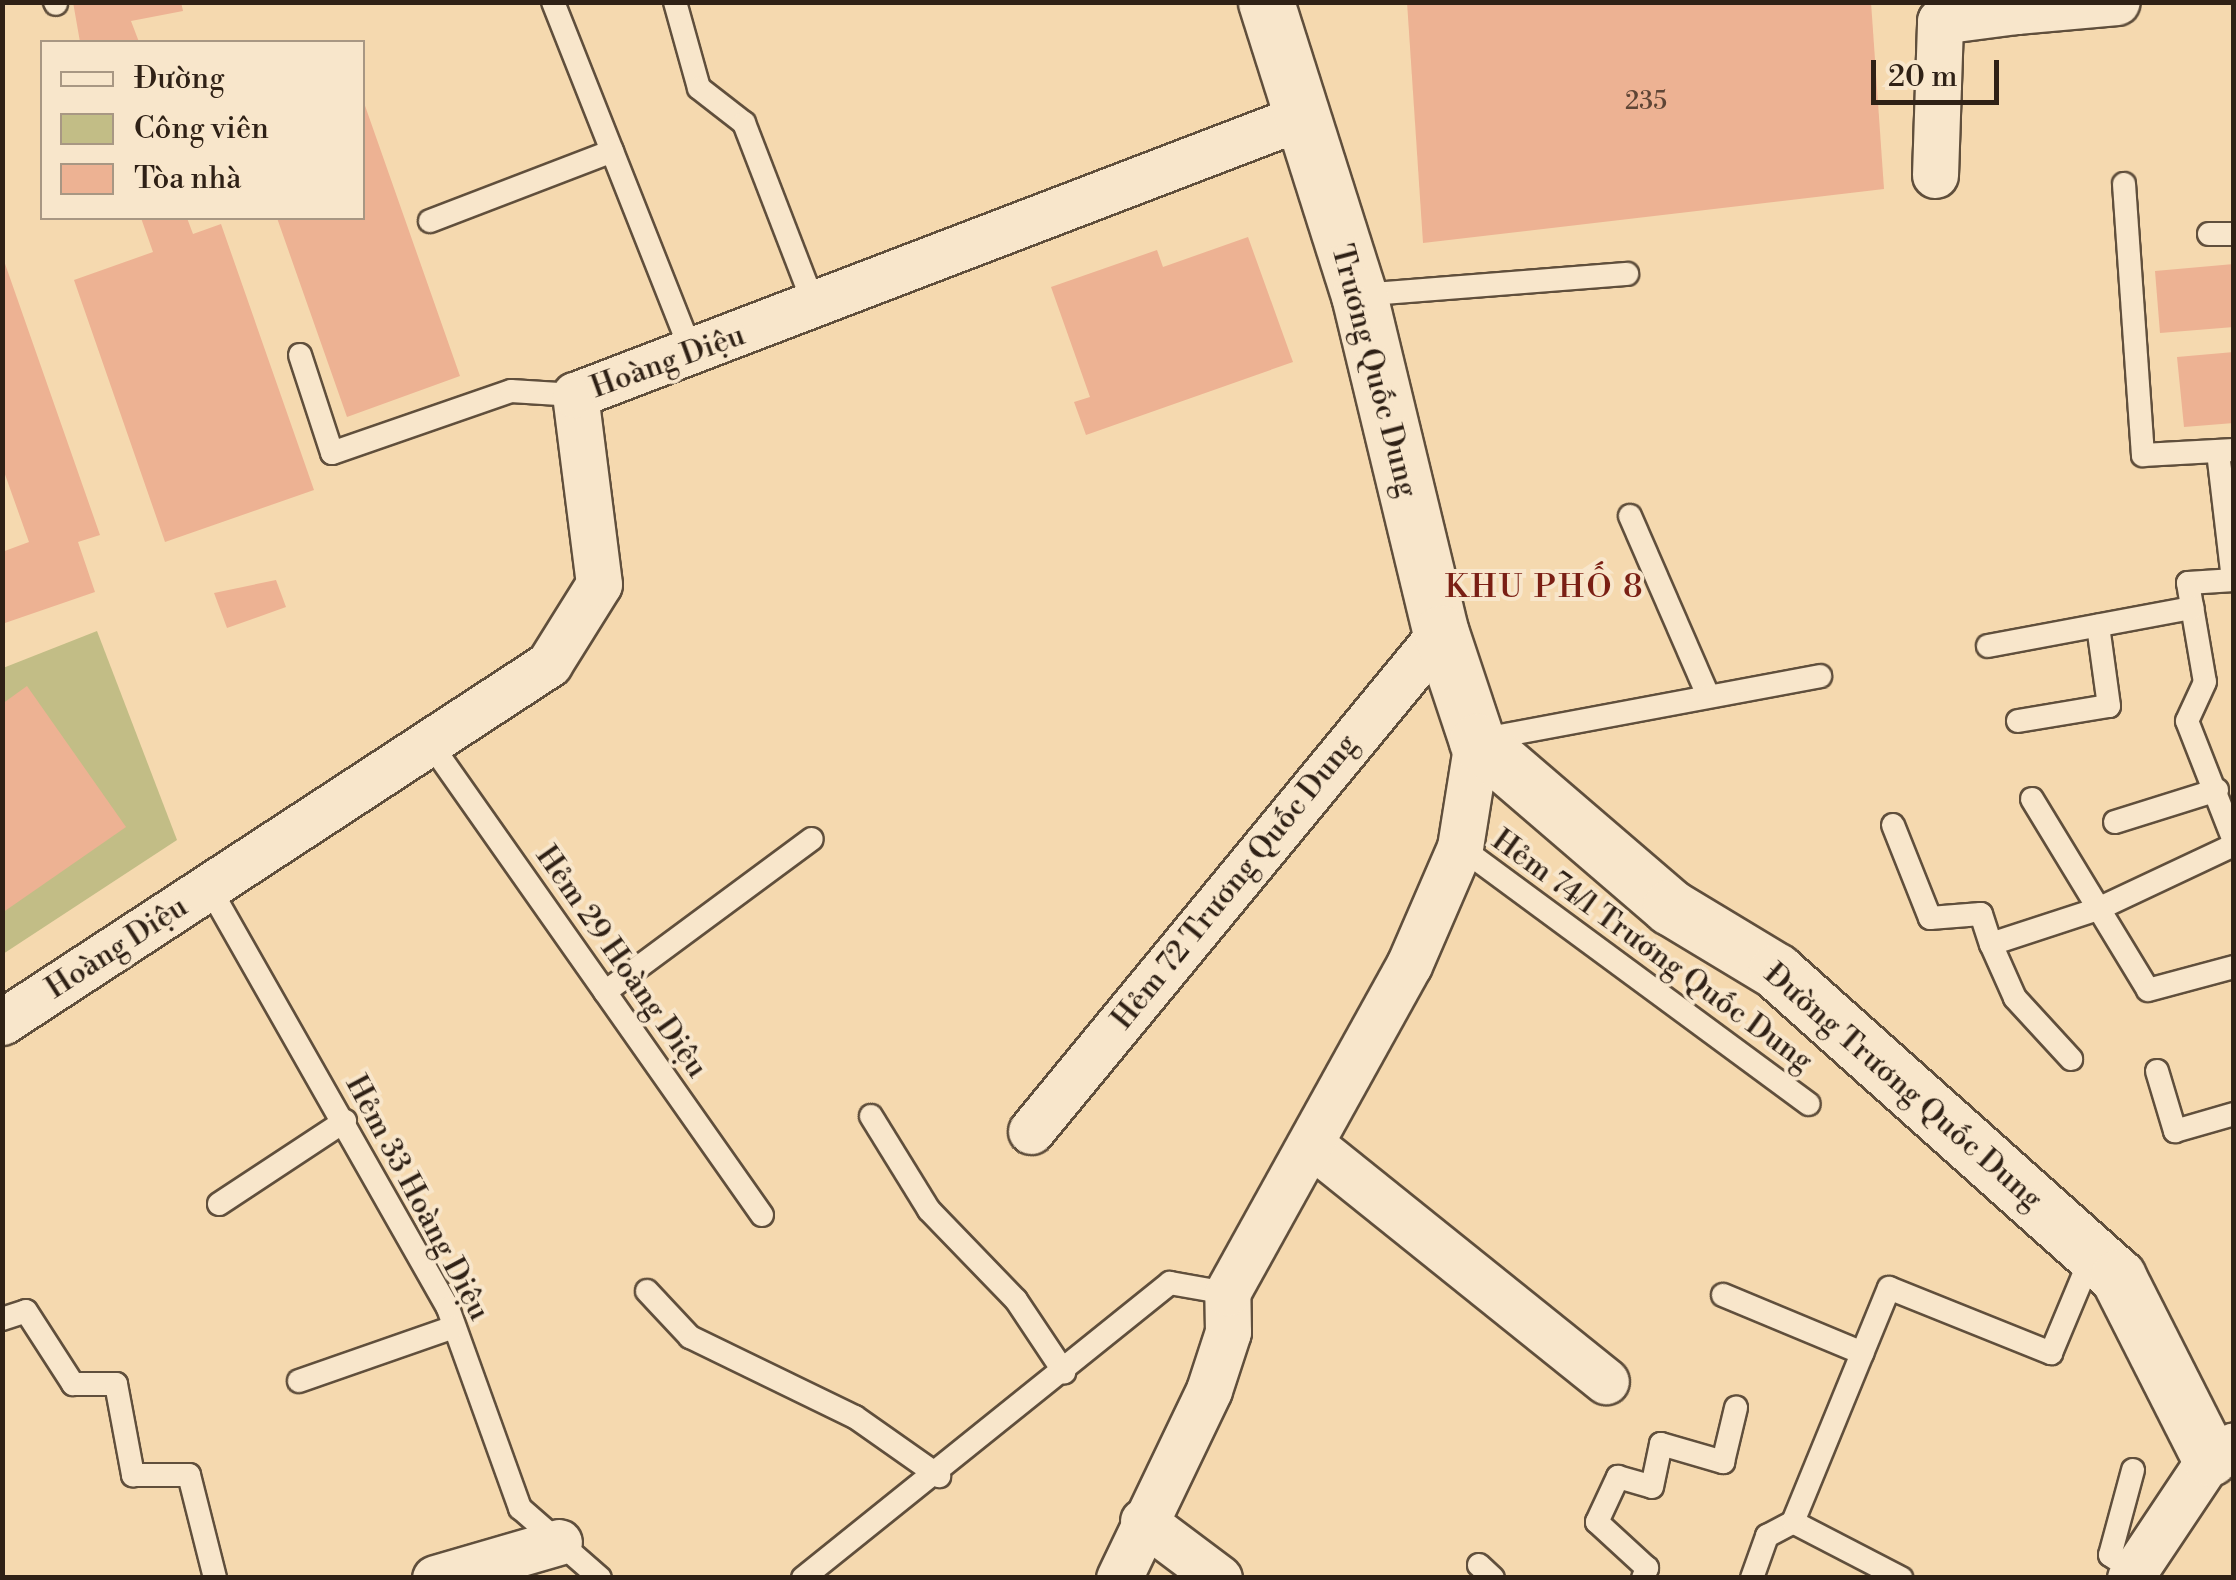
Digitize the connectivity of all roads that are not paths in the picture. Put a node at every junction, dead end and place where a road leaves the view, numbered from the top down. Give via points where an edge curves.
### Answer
1 (554, 2) edge
2 (675, 2) edge
3 (1266, 2) edge
4 (2117, 2) edge
5 (2017, 7) edge
6 (1298, 118) junction
7 (612, 151) junction
8 (1936, 174) dead end
9 (2124, 184) dead end
10 (430, 221) dead end
11 (2209, 234) dead end
12 (2234, 234) edge
13 (1627, 274) dead end
14 (1359, 295) junction
15 (815, 307) junction
16 (693, 354) junction
17 (300, 355) dead end
18 (575, 394) junction
19 (2226, 451) edge
20 (1630, 516) dead end
21 (2233, 580) edge
22 (2192, 608) junction
23 (2098, 626) junction
24 (1441, 633) junction
25 (1988, 646) dead end
26 (1820, 676) dead end
27 (1708, 695) junction
28 (2018, 721) dead end
29 (1476, 741) junction
30 (430, 743) junction
31 (2218, 790) junction
32 (2032, 798) dead end
33 (2115, 822) dead end
34 (1893, 825) dead end
35 (812, 839) dead end
36 (2234, 843) edge
37 (1460, 848) junction
38 (210, 888) junction
39 (2098, 909) junction
40 (1992, 944) junction
41 (2234, 967) edge
42 (604, 992) junction
43 (2, 1022) edge
44 (2071, 1059) dead end
45 (2157, 1071) dead end
46 (1809, 1104) dead end
47 (2234, 1114) edge
48 (871, 1116) dead end
49 (346, 1121) junction
50 (1031, 1131) dead end
51 (1312, 1145) junction
52 (220, 1204) dead end
53 (762, 1215) dead end
54 (2092, 1254) junction
55 (647, 1290) dead end
56 (1227, 1293) junction
57 (1723, 1295) dead end
58 (2, 1319) edge
59 (454, 1327) junction
60 (1862, 1353) junction
61 (1064, 1372) junction
62 (298, 1381) dead end
63 (1606, 1381) dead end
64 (1736, 1408) dead end
65 (2222, 1452) edge
66 (2133, 1470) dead end
67 (939, 1476) junction
68 (1143, 1521) junction
69 (1793, 1522) junction
70 (559, 1542) junction
71 (1871, 1571) edge
72 (2133, 1574) edge
73 (215, 1578) edge
74 (435, 1578) edge
75 (600, 1578) edge
76 (803, 1578) edge
77 (1119, 1578) edge
78 (1219, 1578) edge
79 (1643, 1578) edge
80 (1752, 1578) edge
81 (1901, 1578) edge

1 - 7 lane
2 - 15 lane via 699,88 744,123
3 - 6 street, Trương Quốc Dung
4 - 5 street
5 - 8 street via 1940,21
6 - 14 street, Trương Quốc Dung
6 - 15 street, Hoàng Diệu
7 - 10 lane
7 - 16 lane
9 - 19 lane via 2142,455
11 - 12 lane
13 - 14 lane
14 - 24 street, Trương Quốc Dung
15 - 16 street, Hoàng Diệu
16 - 18 street, Hoàng Diệu
17 - 18 lane via 332,453 511,391
18 - 30 street, Hoàng Diệu via 599,584 549,664
19 - 21 lane
20 - 27 lane
21 - 22 lane via 2188,583
22 - 23 lane
22 - 31 lane via 2205,682 2187,721
23 - 25 lane
23 - 28 lane via 2108,706
24 - 29 street, Trương Quốc Dung
24 - 50 street, Hẻm 72 Trương Quốc Dung
26 - 27 lane
27 - 29 lane
29 - 37 street
29 - 54 street, Đường Trương Quốc Dung via 1670,907 1776,970
30 - 38 street, Hoàng Diệu
30 - 42 lane, Hẻm 29 Hoàng Diệu
31 - 33 lane
31 - 36 lane
32 - 39 lane
34 - 40 lane via 1930,918 1981,914
35 - 42 lane
36 - 39 lane
37 - 46 lane, Hẻm 74/1 Trương Quốc Dung
37 - 51 street
38 - 43 street, Hoàng Diệu
38 - 49 lane, Hẻm 33 Hoàng Diệu
39 - 40 lane
39 - 41 lane via 2148,990
40 - 44 lane via 2015,998
42 - 53 lane, Hẻm 29 Hoàng Diệu
45 - 47 lane via 2175,1131
48 - 61 lane via 928,1210 995,1275
49 - 52 lane
49 - 59 lane, Hẻm 33 Hoàng Diệu
51 - 56 street
51 - 63 street
54 - 60 lane via 2051,1352 1888,1288
54 - 65 street, Đường Trương Quốc Dung via 2118,1277
55 - 67 lane via 722,1357 855,1417
56 - 61 lane via 1170,1283
56 - 68 street via 1228,1332 1209,1390
57 - 60 lane
58 - 73 lane via 26,1311 73,1384 116,1384 133,1475 189,1475
59 - 62 lane
59 - 70 lane, Hẻm 33 Hoàng Diệu via 520,1508
60 - 69 lane
61 - 67 lane
64 - 79 lane via 1723,1462 1660,1444 1652,1487 1618,1477 1597,1522 1647,1568
65 - 72 street
66 - 72 lane via 2110,1555
67 - 76 lane
68 - 77 street
68 - 78 street
69 - 71 lane
69 - 80 lane via 1767,1536
70 - 74 street
70 - 75 lane, Hẻm 33 Hoàng Diệu
71 - 81 lane

